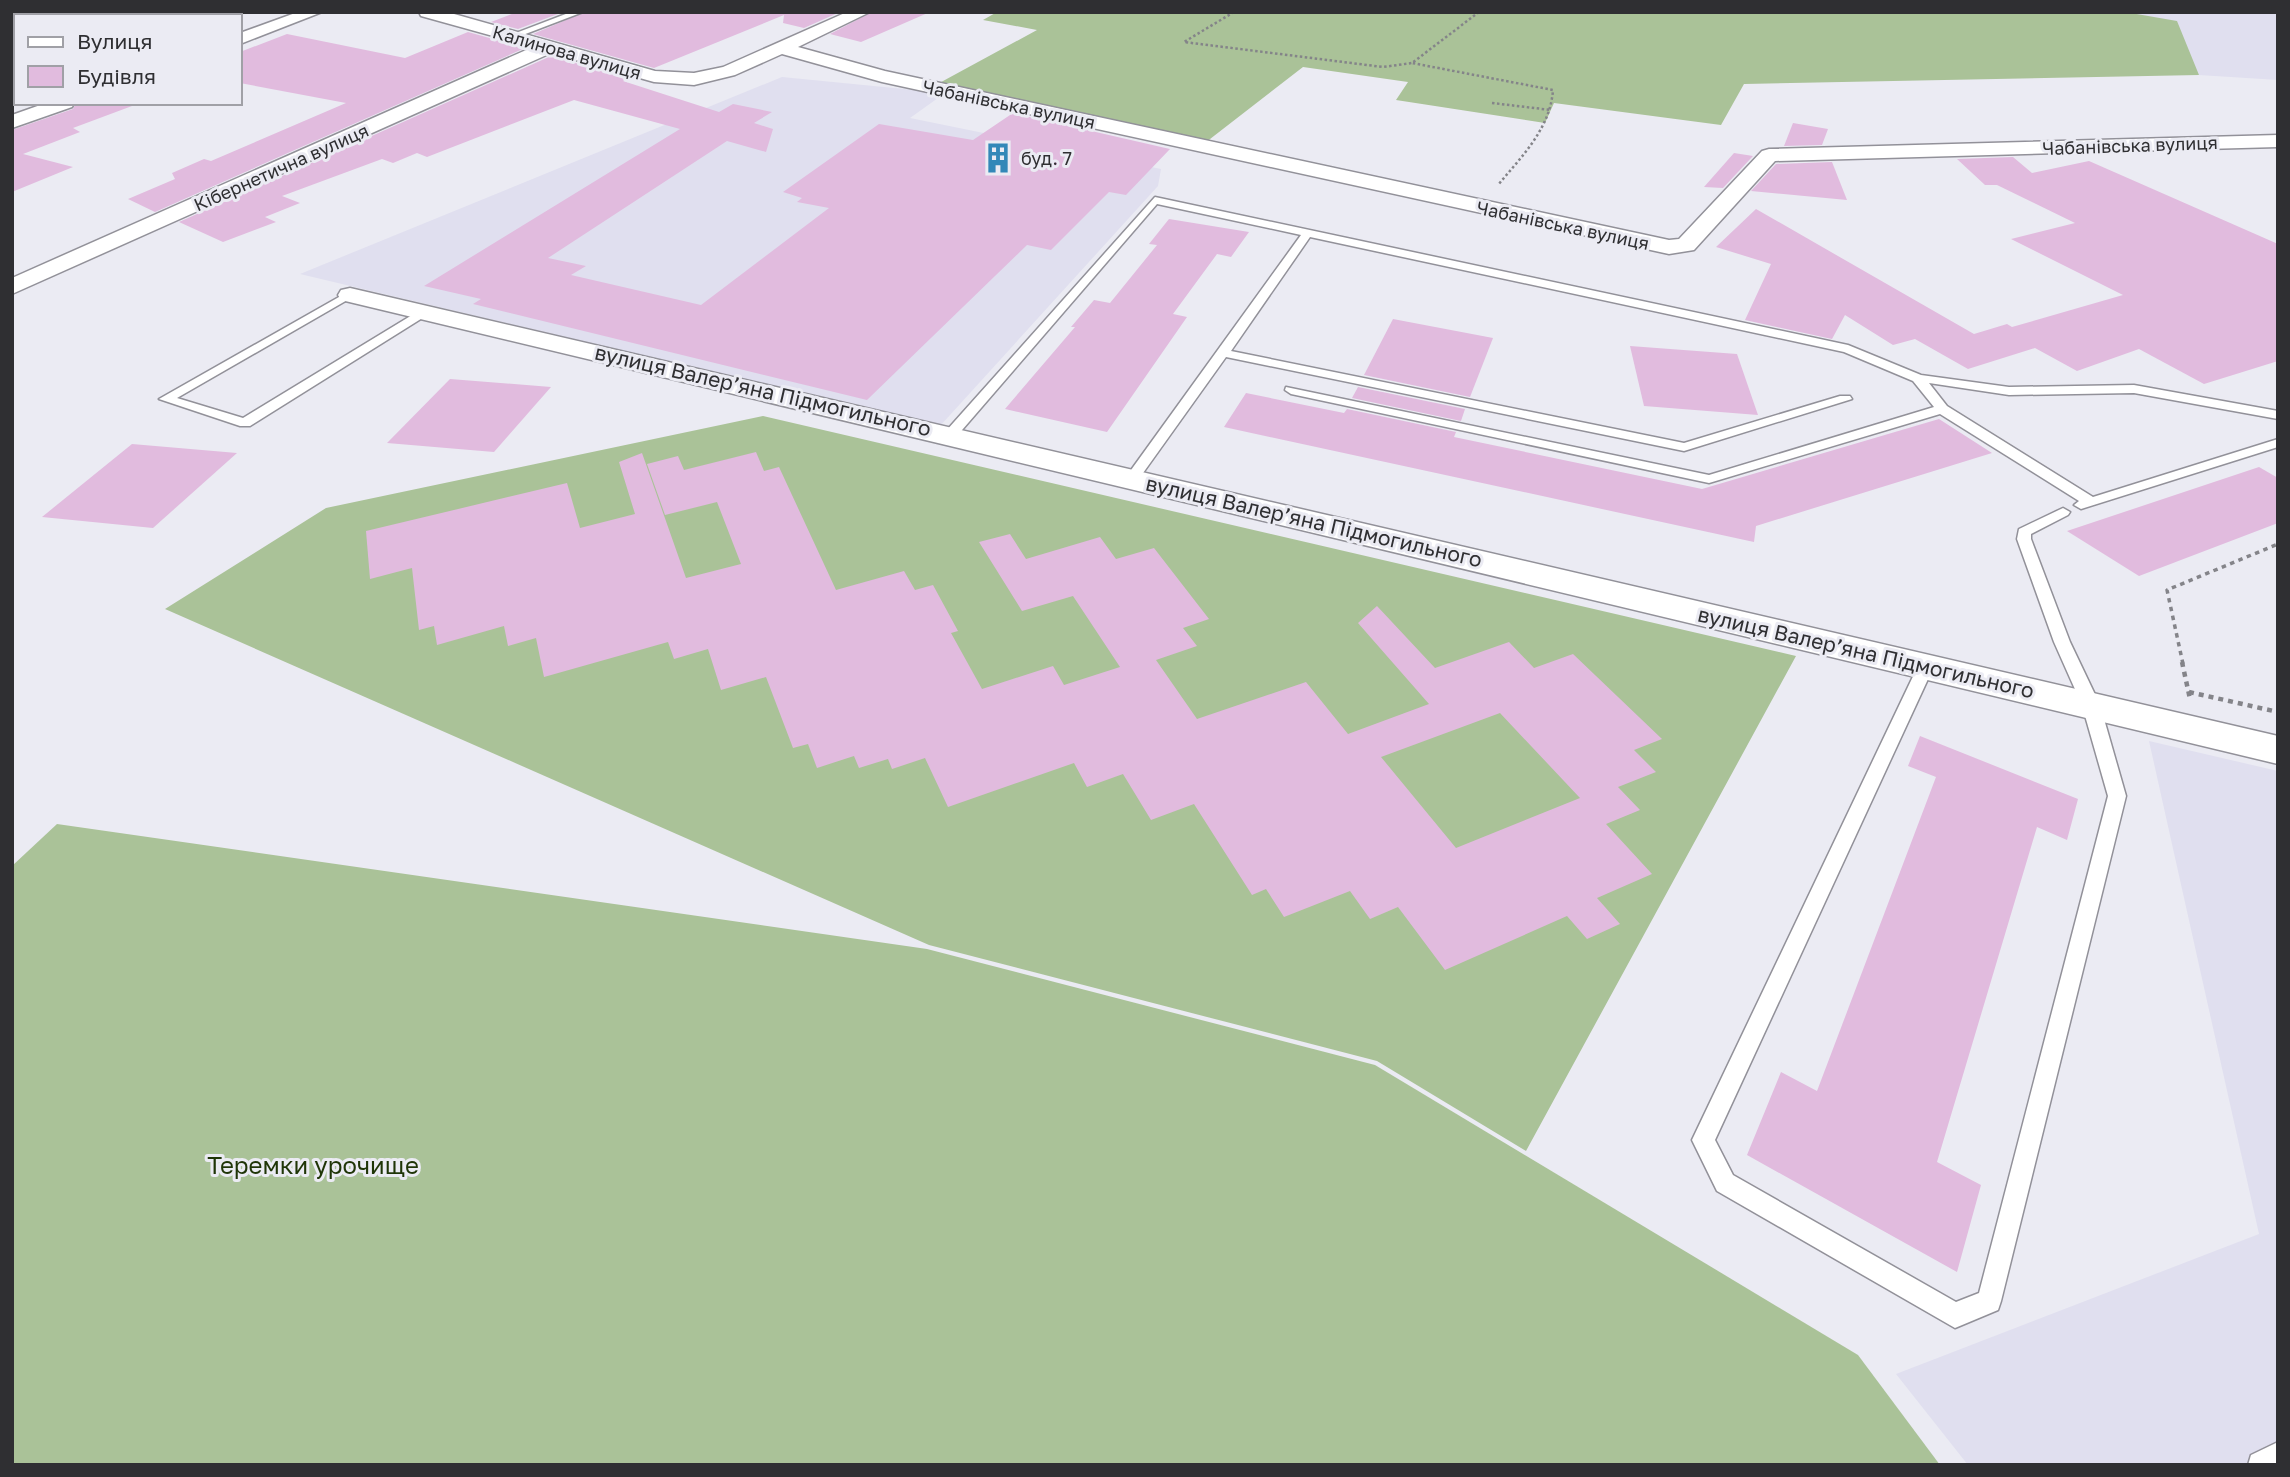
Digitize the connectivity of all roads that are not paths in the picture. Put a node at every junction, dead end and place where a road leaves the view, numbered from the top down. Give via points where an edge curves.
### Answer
1 (314, 12) edge
2 (427, 12) edge
3 (579, 12) edge
4 (862, 12) edge
5 (512, 36) junction
6 (242, 38) edge
7 (550, 47) junction
8 (781, 48) junction
9 (59, 105) edge
10 (12, 122) edge
11 (2278, 141) edge
12 (1308, 232) junction
13 (12, 287) edge
14 (350, 295) joint
15 (426, 312) junction
16 (1223, 353) junction
17 (1918, 377) junction
18 (1291, 390) dead end
19 (1844, 399) dead end
20 (1942, 409) junction
21 (2278, 415) edge
22 (951, 434) junction
23 (2278, 443) edge
24 (1133, 477) junction
25 (2091, 502) junction
26 (1926, 666) junction
27 (2091, 705) junction
28 (2278, 750) edge
29 (2278, 1455) edge
30 (2261, 1465) edge

1 - 6 street
2 - 5 street, Калинова вулиця
3 - 5 lane
4 - 8 street
5 - 7 street, Калинова вулиця
7 - 8 street, Калинова вулиця via 654,76 708,77
7 - 13 street, Кібернетична вулиця
8 - 11 street, Чабанівська вулиця via 882,76 1648,244 1686,245 1769,155
9 - 10 street
12 - 16 lane
12 - 17 lane via 1848,349
12 - 22 lane via 1155,200
14 - 15 street, вулиця Валерʼяна Підмогильного
14 - 15 lane via 166,399 245,423
15 - 22 street, вулиця Валерʼяна Підмогильного
16 - 19 lane via 1684,447
16 - 24 lane
17 - 20 lane
17 - 21 lane via 2008,391 2134,389
18 - 20 lane via 1709,479
20 - 25 lane
22 - 24 street, вулиця Валерʼяна Підмогильного
23 - 25 lane
24 - 26 street, вулиця Валерʼяна Підмогильного
25 - 27 lane via 2024,532 2062,642
26 - 27 street, вулиця Валерʼяна Підмогильного
26 - 27 lane via 1703,1140 1725,1183 1955,1315 1989,1301 2117,796
27 - 28 street, вулиця Валерʼяна Підмогильного
29 - 30 lane

